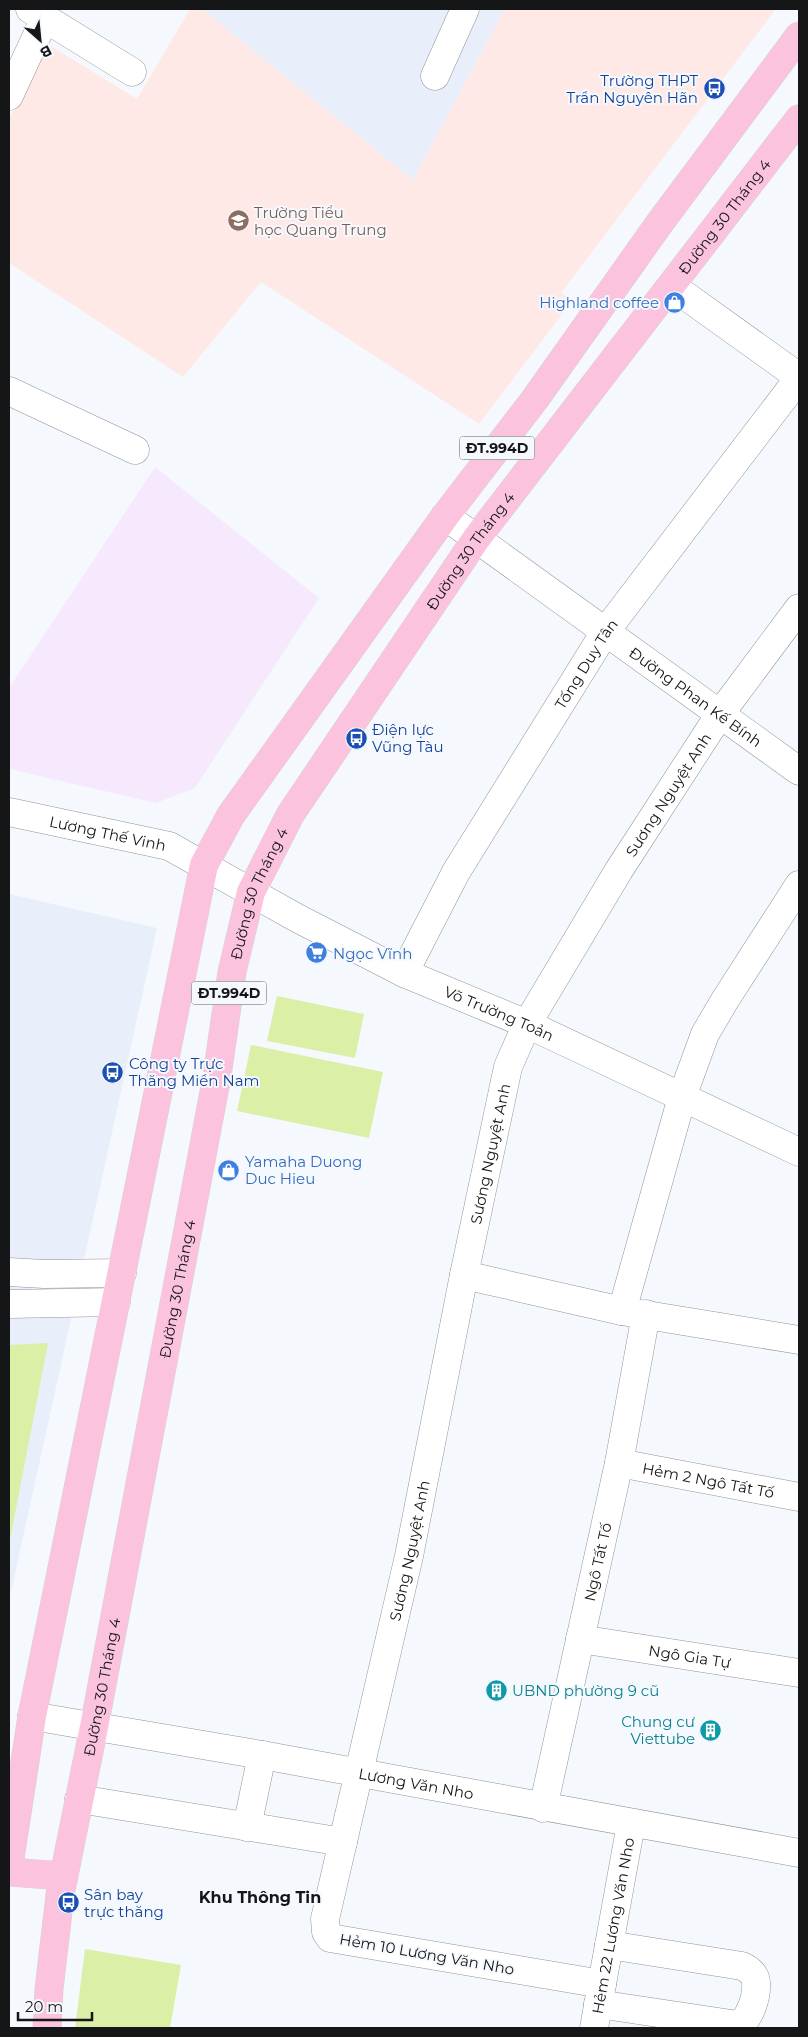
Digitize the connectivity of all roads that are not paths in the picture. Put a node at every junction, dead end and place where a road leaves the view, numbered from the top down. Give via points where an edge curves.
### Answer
1 (465, 9) edge
2 (37, 13) edge
3 (799, 36) edge
4 (132, 72) dead end
5 (435, 76) dead end
6 (9, 96) edge
7 (799, 119) edge
8 (672, 286) junction
9 (799, 377) edge
10 (9, 391) edge
11 (134, 450) dead end
12 (445, 516) junction
13 (476, 539) junction
14 (799, 608) edge
15 (605, 632) junction
16 (720, 714) junction
17 (799, 771) edge
18 (9, 812) edge
19 (204, 865) junction
20 (799, 884) edge
21 (251, 892) junction
22 (404, 973) junction
23 (527, 1024) junction
24 (682, 1097) junction
25 (799, 1152) edge
26 (9, 1272) edge
27 (122, 1273) junction
28 (464, 1275) junction
29 (116, 1302) junction
30 (9, 1304) edge
31 (634, 1313) junction
32 (799, 1340) edge
33 (619, 1463) junction
34 (799, 1497) edge
35 (580, 1639) junction
36 (799, 1673) edge
37 (32, 1716) junction
38 (94, 1727) junction
39 (262, 1756) junction
40 (359, 1774) junction
41 (79, 1799) junction
42 (543, 1808) junction
43 (631, 1824) junction
44 (247, 1827) junction
45 (343, 1842) junction
46 (799, 1854) edge
47 (9, 1865) edge
48 (9, 1872) edge
49 (64, 1876) junction
50 (609, 1946) junction
51 (598, 2006) edge
52 (47, 2028) edge

1 - 5 street
2 - 4 street
2 - 6 street
3 - 12 main road, ĐT.994D via 659,224 535,399
7 - 8 main road, Đường 30 Tháng 4 / ĐT.994D
8 - 9 street
8 - 13 main road, Đường 30 Tháng 4 / ĐT.994D
9 - 15 street, Tống Duy Tân
10 - 11 street
12 - 13 street, Đường Phan Kế Bính
12 - 19 main road, ĐT.994D via 231,815
13 - 15 street, Đường Phan Kế Bính
13 - 21 main road, Đường 30 Tháng 4 / ĐT.994D via 290,815
14 - 16 street, Sương Nguyệt Anh
15 - 16 street, Đường Phan Kế Bính
15 - 22 street, Tống Duy Tân via 456,872
16 - 17 street, Đường Phan Kế Bính
16 - 23 street, Sương Nguyệt Anh via 619,870
18 - 19 street, Lương Thế Vinh via 169,846
19 - 21 street, Võ Trường Toản
19 - 27 main road, ĐT.994D
20 - 24 street, Ngô Tất Tố via 705,1034
21 - 22 street, Võ Trường Toản
21 - 38 main road, Đường 30 Tháng 4 / ĐT.994D via 232,972 217,1076
22 - 23 street, Võ Trường Toản
23 - 24 street, Võ Trường Toản
23 - 28 street, Sương Nguyệt Anh via 508,1066
24 - 25 street, Võ Trường Toản
24 - 31 street, Ngô Tất Tố
26 - 27 street
27 - 29 main road, ĐT.994D
28 - 31 street
28 - 40 street, Sương Nguyệt Anh via 409,1556
29 - 30 street
29 - 37 main road, ĐT.994D
31 - 32 street
31 - 33 street, Ngô Tất Tố
33 - 34 street, Hẻm 2 Ngô Tất Tố
33 - 35 street, Ngô Tất Tố
35 - 36 street, Ngô Gia Tự
35 - 42 street, Ngô Tất Tố
37 - 38 street, Lương Văn Nho
37 - 47 main road, ĐT.994D
38 - 39 street, Lương Văn Nho
38 - 41 main road, Đường 30 Tháng 4 / ĐT.994D
39 - 40 street, Lương Văn Nho
39 - 44 street
40 - 42 street, Lương Văn Nho
40 - 45 street, Hẻm 10 Lương Văn Nho
41 - 44 street
41 - 49 main road, Đường 30 Tháng 4 / ĐT.994D
42 - 43 street, Lương Văn Nho
43 - 46 street, Lương Văn Nho
43 - 50 street, Hẻm 22 Lương Văn Nho
44 - 45 street
45 - 51 street, Hẻm 10 Lương Văn Nho via 325,1919 330,1938
48 - 49 main road
49 - 52 main road, Đường 30 Tháng 4 / ĐT.994D
50 - 51 street, Hẻm 22 Lương Văn Nho
50 - 51 street via 742,1966 751,1972 756,1983 750,2014 738,2025

